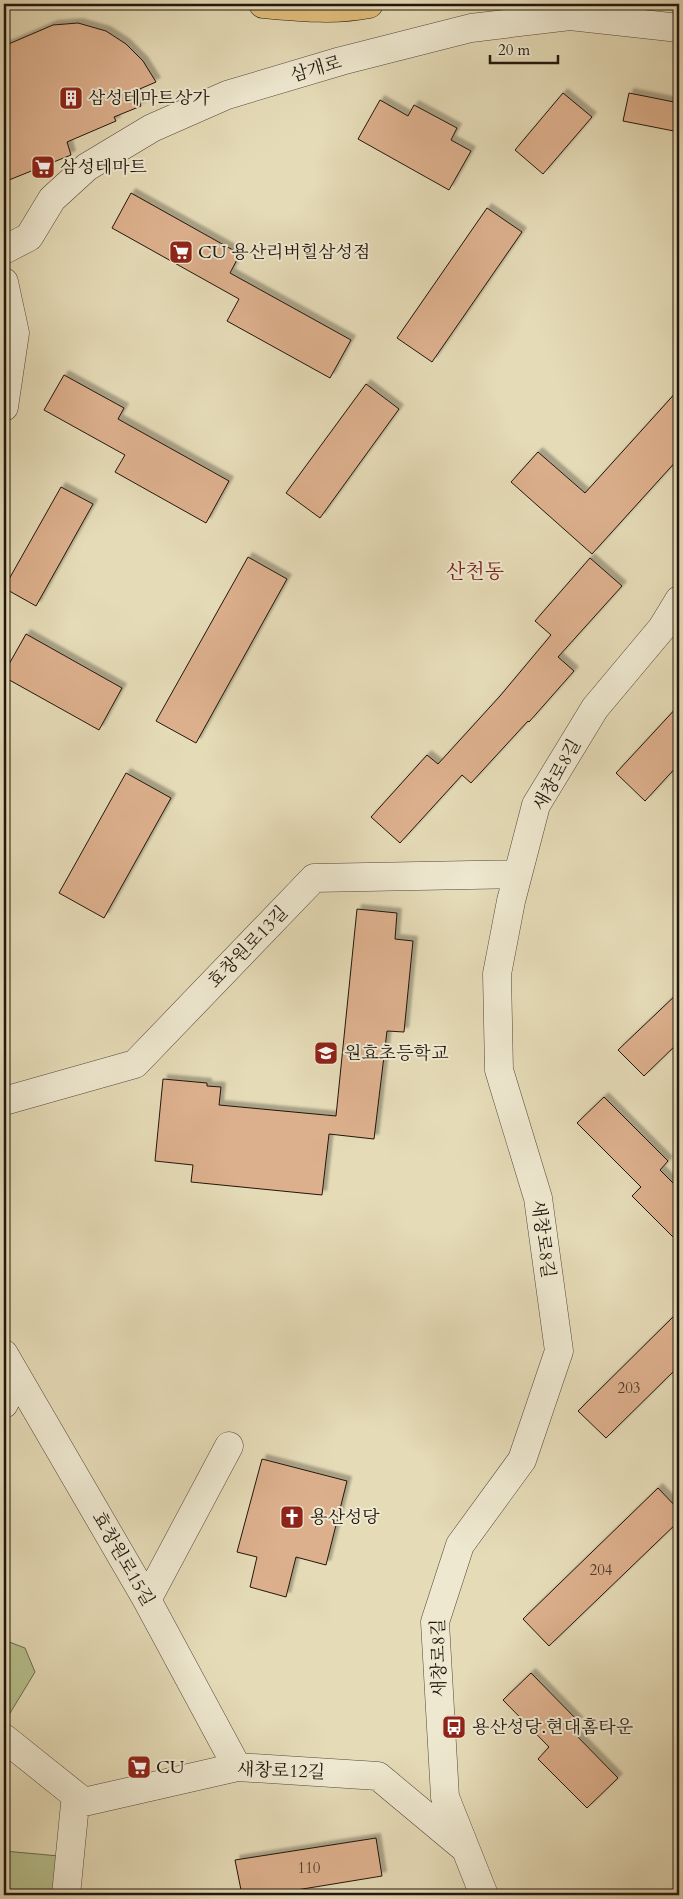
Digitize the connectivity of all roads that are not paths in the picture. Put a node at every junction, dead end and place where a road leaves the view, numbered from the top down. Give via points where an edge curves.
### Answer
1 (264, 4) edge
2 (369, 4) edge
3 (679, 28) edge
4 (4, 250) edge
5 (4, 282) edge
6 (4, 408) edge
7 (679, 600) edge
8 (518, 874) junction
9 (4, 1101) edge
10 (10, 1366) edge
11 (4, 1404) edge
12 (229, 1446) dead end
13 (147, 1600) junction
14 (4, 1738) edge
15 (236, 1767) junction
16 (84, 1802) junction
17 (465, 1848) junction
18 (66, 1895) edge
19 (484, 1895) edge

1 - 2 main road via 318,8
3 - 4 street, 삼개로 via 570,16 470,28 226,94 152,128 87,167 52,199 29,237
5 - 6 street via 15,333
7 - 8 street, 새창로8길 via 662,628 595,708 536,805
8 - 9 street, 효창원로13길 via 314,878 135,1064
8 - 17 street, 새창로8길 via 498,974 499,1070 538,1198 559,1350 522,1460 460,1545 435,1622 445,1797
10 - 11 street
10 - 13 street, 효창원로15길
12 - 13 street
13 - 15 street, 효창원로15길
14 - 16 street
15 - 16 street, 새창로12길
15 - 17 street, 새창로12길 via 378,1776
16 - 18 street via 75,1804
17 - 19 street, 새창로8길

